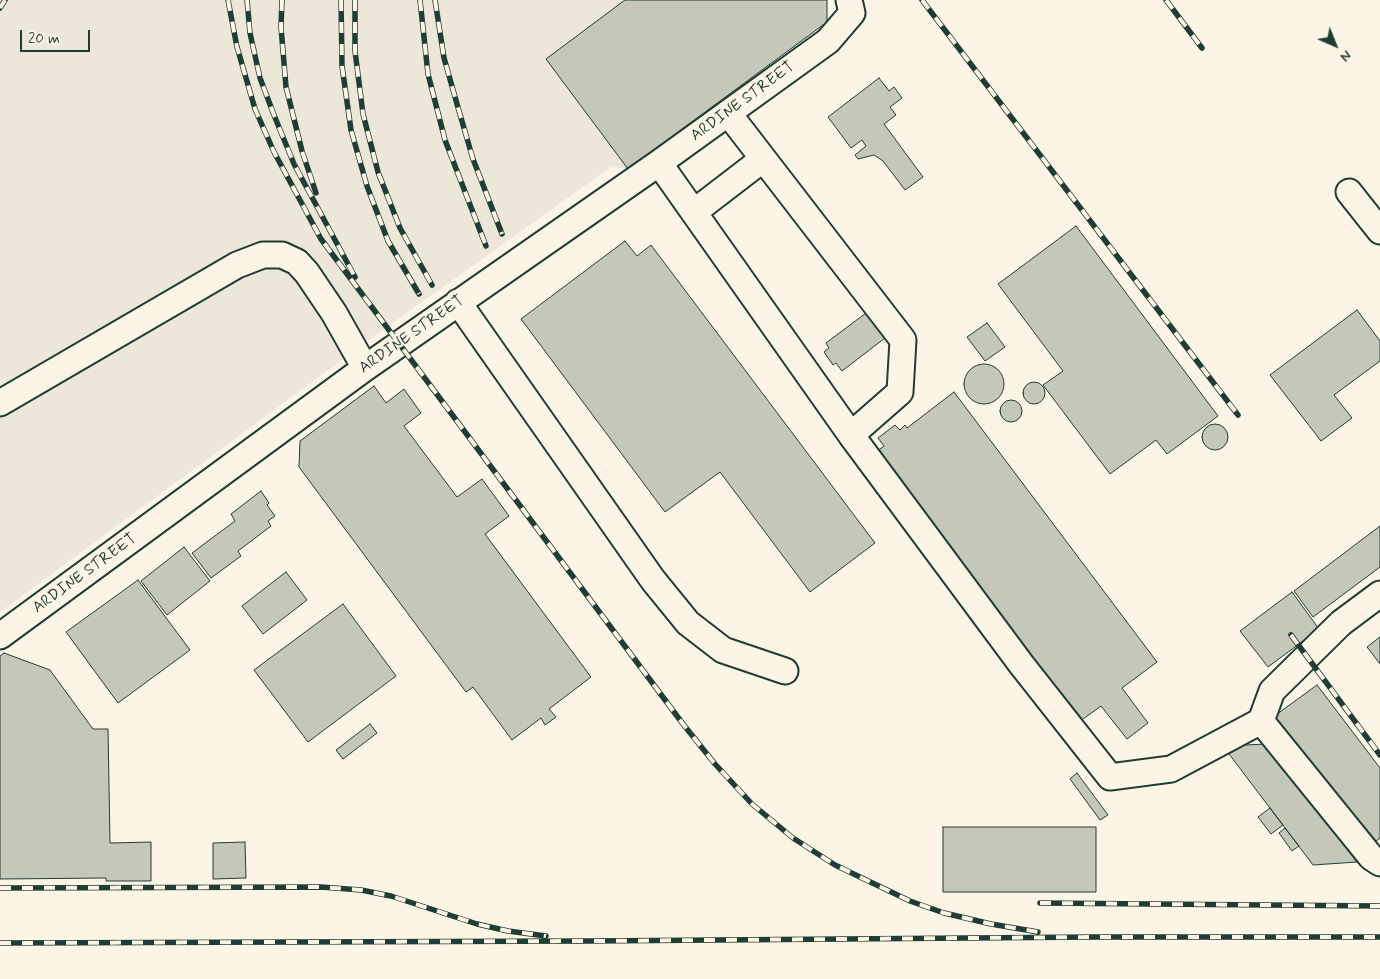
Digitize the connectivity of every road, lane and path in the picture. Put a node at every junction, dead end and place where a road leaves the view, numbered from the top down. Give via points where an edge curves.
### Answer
1 (850, 0) edge
2 (728, 113) junction
3 (763, 159) junction
4 (659, 163) junction
5 (1349, 192) dead end
6 (694, 212) junction
7 (1380, 231) edge
8 (458, 302) junction
9 (365, 368) junction
10 (0, 403) edge
11 (851, 435) junction
12 (1380, 594) edge
13 (0, 636) edge
14 (785, 671) dead end
15 (1260, 721) junction
16 (1380, 863) edge

1 - 2 street, ARDINE STREET via 852,13 828,41
2 - 3 street
2 - 4 street, ARDINE STREET
3 - 6 street
3 - 11 street via 903,340 900,392
4 - 6 street
4 - 8 street, ARDINE STREET
5 - 7 street
6 - 11 street
8 - 9 street, ARDINE STREET
8 - 14 street via 653,580 688,623 723,650
9 - 10 street via 308,273 297,262 282,255 263,255 237,265
9 - 13 street, ARDINE STREET
11 - 15 street via 1021,664 1110,776 1171,769
12 - 15 street via 1341,623 1272,691
15 - 16 street via 1371,857

